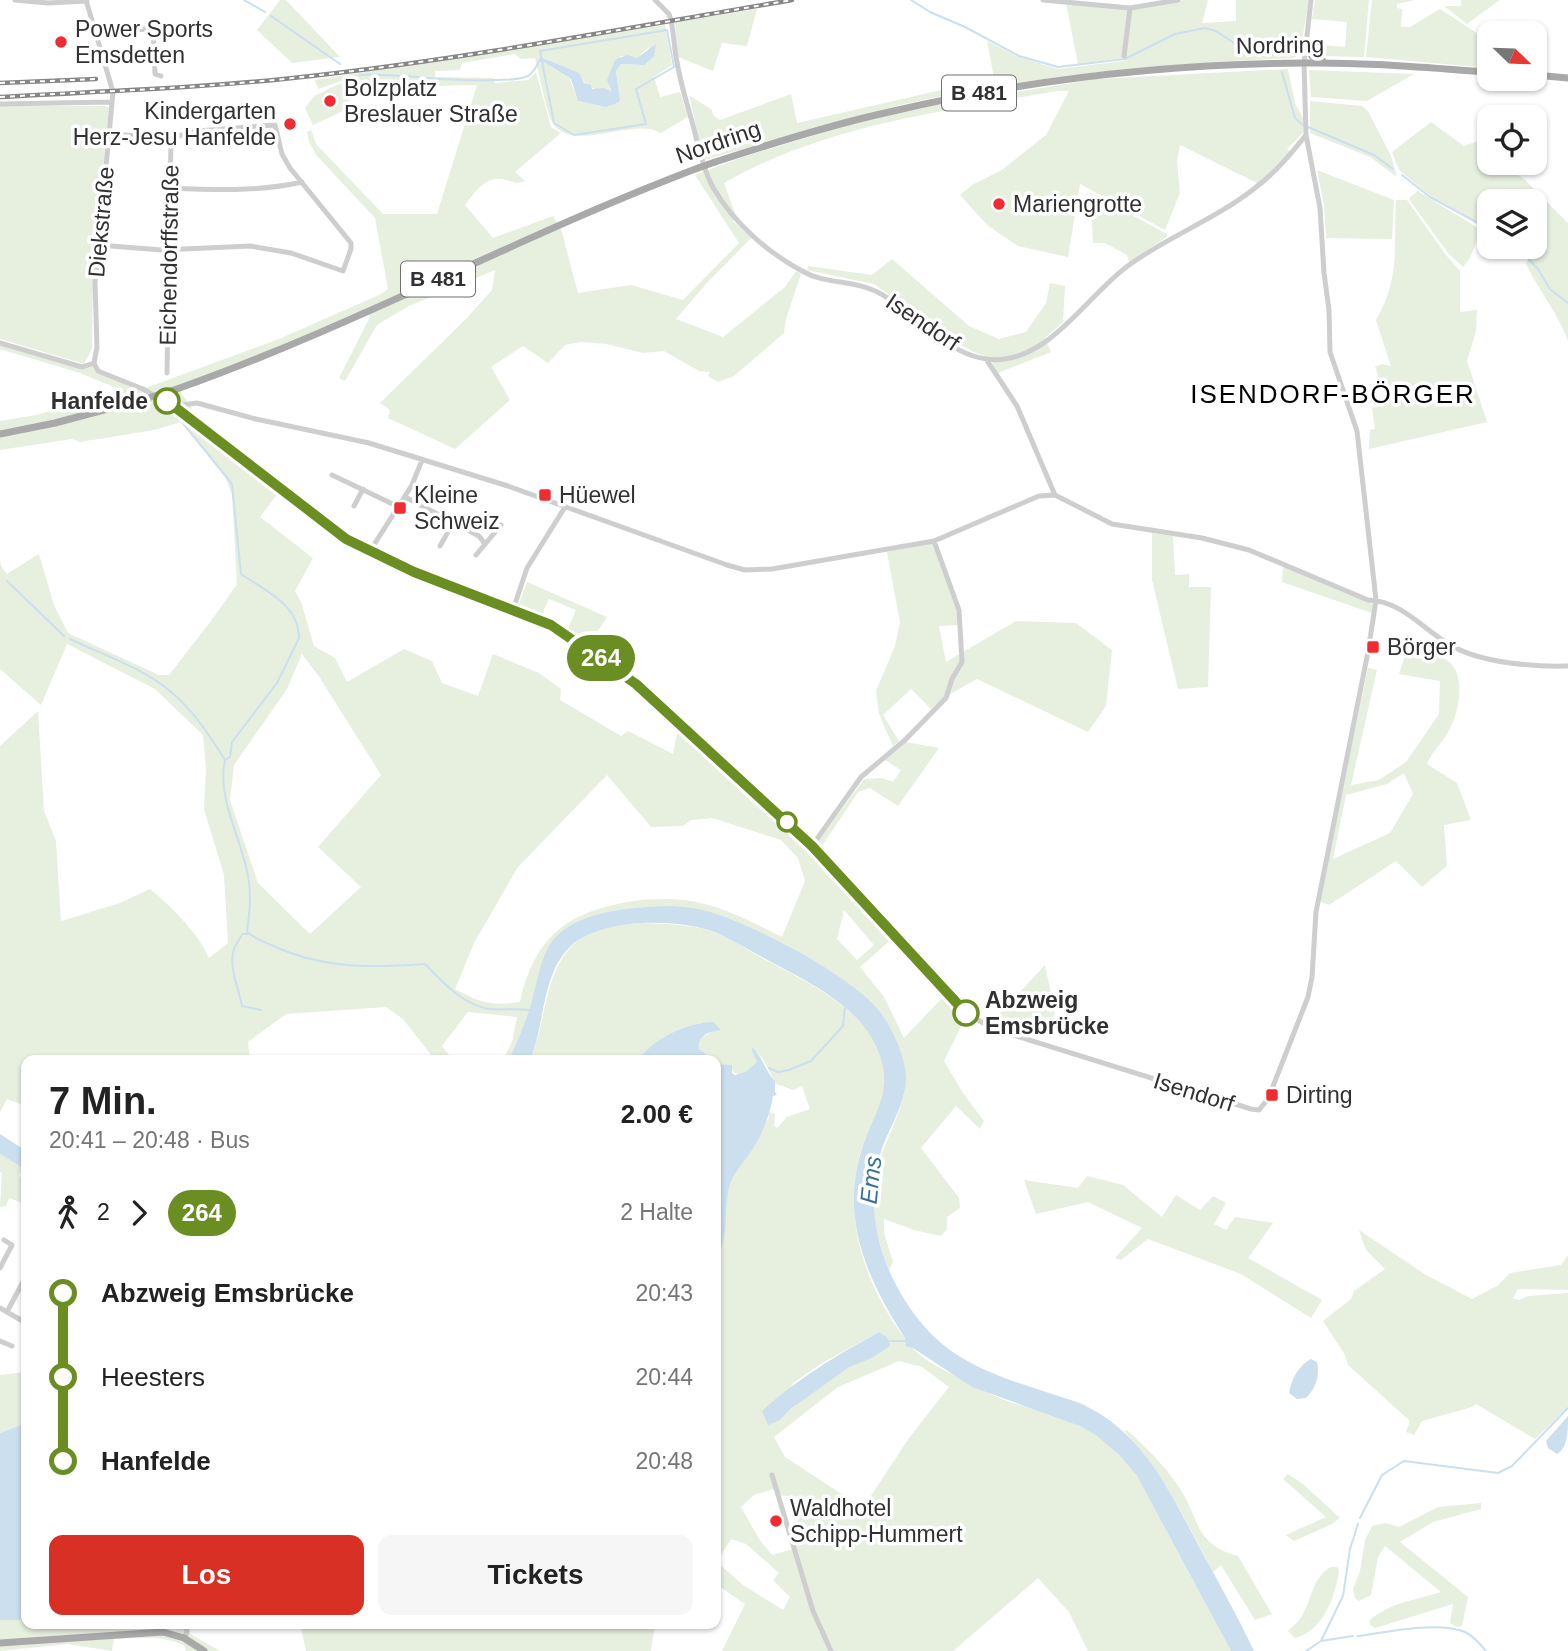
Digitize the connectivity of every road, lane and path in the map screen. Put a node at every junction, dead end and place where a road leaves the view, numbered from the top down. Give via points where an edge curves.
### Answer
1 (15, 0) edge
2 (655, 0) edge
3 (1043, 0) edge
4 (1178, 0) edge
5 (1311, 0) edge
6 (87, 1) edge
7 (1130, 8) junction
8 (184, 27) dead end
9 (153, 29) junction
10 (97, 31) junction
11 (1306, 43) junction
12 (1124, 56) dead end
13 (1304, 63) junction
14 (1326, 63) junction
15 (1477, 71) edge
16 (161, 76) dead end
17 (1547, 76) edge
18 (1568, 78) edge
19 (111, 102) junction
20 (0, 104) edge
21 (1306, 133) junction
22 (110, 134) junction
23 (171, 138) junction
24 (302, 182) junction
25 (169, 188) junction
26 (99, 245) junction
27 (168, 249) junction
28 (0, 343) edge
29 (986, 359) junction
30 (94, 363) junction
31 (167, 373) dead end
32 (178, 410) junction
33 (0, 434) edge
34 (422, 460) junction
35 (332, 475) dead end
36 (363, 489) junction
37 (1055, 495) junction
38 (405, 497) junction
39 (354, 506) dead end
40 (565, 506) junction
41 (398, 507) junction
42 (453, 523) junction
43 (500, 526) dead end
44 (933, 541) junction
45 (485, 544) junction
46 (440, 547) dead end
47 (370, 551) junction
48 (476, 555) dead end
49 (1376, 600) junction
50 (513, 610) junction
51 (1568, 666) edge
52 (812, 846) junction
53 (4, 1240) dead end
54 (0, 1268) edge
55 (21, 1285) edge
56 (0, 1308) edge
57 (7, 1312) junction
58 (21, 1320) edge
59 (0, 1341) edge
60 (12, 1346) dead end
61 (772, 1475) dead end
62 (187, 1629) edge
63 (184, 1638) junction
64 (0, 1643) edge
65 (204, 1651) edge
66 (831, 1651) edge

1 - 6 street
2 - 29 street, Isendorf via 671,20 703,161 735,219 804,273 872,287 928,332
3 - 7 street
4 - 7 street
5 - 11 street, Isendorf
6 - 10 street, Diekstraße
7 - 12 street
8 - 9 street
9 - 10 street
9 - 16 street via 155,74
10 - 19 street, Diekstraße
11 - 13 street, Isendorf
11 - 14 main road via 1312,56
13 - 14 main road, Nordring / B 481
13 - 21 street, Isendorf
13 - 33 main road, Nordring / B 481, bridge via 1158,69 1025,85 825,128 698,168 572,218 276,352 177,389 97,414
14 - 15 main road, Nordring / B 481
17 - 18 main road
19 - 20 street
19 - 22 street, Diekstraße
21 - 29 street, Isendorf via 1279,168 1254,189 1136,260 1031,353
21 - 49 street, Isendorf via 1320,208 1330,352 1357,431
22 - 23 street
22 - 26 street, Diekstraße
23 - 24 street via 197,131 275,125 282,154
23 - 25 street, Eichendorffstraße
24 - 25 street via 232,189
24 - 27 street via 351,243 343,271 291,253 250,246
25 - 27 street, Eichendorffstraße
26 - 27 street
26 - 30 street, Diekstraße
27 - 31 street, Eichendorffstraße
28 - 30 street via 82,367
29 - 37 street via 1017,406
30 - 32 street, Isendorf via 98,371 143,389
32 - 34 street via 181,405 197,403
32 - 47 street, Isendorf via 333,530
34 - 38 street
34 - 40 street
35 - 36 street
36 - 39 street
36 - 41 street
37 - 44 street via 1039,496
37 - 49 street via 1112,524 1249,550
38 - 41 street
38 - 42 street
40 - 44 street via 745,570
40 - 50 street via 527,568
41 - 47 street
42 - 45 street via 480,536
42 - 46 street
43 - 45 street
44 - 52 street via 959,610 962,662 946,698 861,777
45 - 48 street
47 - 50 street, Isendorf
49 - 51 street via 1406,612 1453,647 1531,665
49 - 52 street, Isendorf via 1316,912 1308,997 1268,1099 1259,1110 976,1020
50 - 52 street, Isendorf via 558,628 636,684
53 - 54 street via 12,1245
55 - 57 street
56 - 57 street
57 - 58 street
59 - 60 street
61 - 66 street via 813,1611
62 - 63 street
63 - 64 main road via 153,1631
63 - 65 main road

